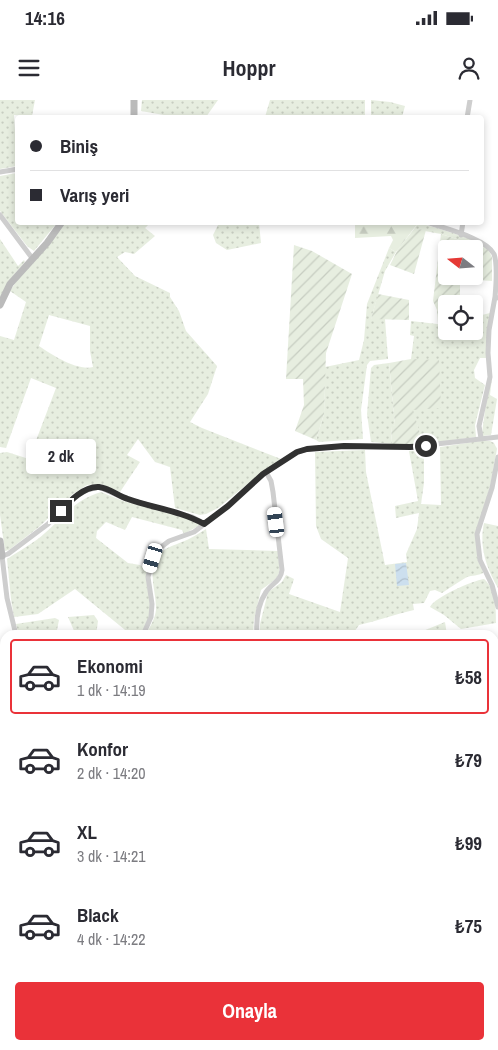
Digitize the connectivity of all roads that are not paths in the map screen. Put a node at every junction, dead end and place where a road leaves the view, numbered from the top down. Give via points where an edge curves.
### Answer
1 (134, 100) edge
2 (470, 100) edge
3 (134, 115) edge
4 (468, 115) edge
5 (15, 170) edge
6 (0, 172) edge
7 (0, 216) edge
8 (60, 225) edge
9 (435, 225) edge
10 (462, 225) edge
11 (461, 234) junction
12 (32, 258) junction
13 (496, 297) edge
14 (0, 305) edge
15 (498, 437) edge
16 (481, 438) junction
17 (498, 457) edge
18 (266, 472) junction
19 (204, 524) junction
20 (0, 541) edge
21 (1, 556) edge
22 (498, 608) edge
23 (15, 630) edge
24 (145, 630) edge
25 (256, 630) edge

1 - 3 street
2 - 4 street
5 - 6 street
7 - 12 street
8 - 12 street
9 - 11 street
10 - 11 street
11 - 13 street via 487,245 494,254
12 - 14 street via 10,284
13 - 16 street via 489,330 490,377 478,426
15 - 16 street
16 - 18 street via 410,447 307,449
17 - 22 street via 478,534 480,560
18 - 19 street
18 - 25 street via 271,481 282,570 280,578 260,604
19 - 21 street via 192,517 126,499 99,487 74,497 48,524
19 - 24 street via 194,532 168,541 156,551 148,577 152,604
20 - 21 street
21 - 23 street

